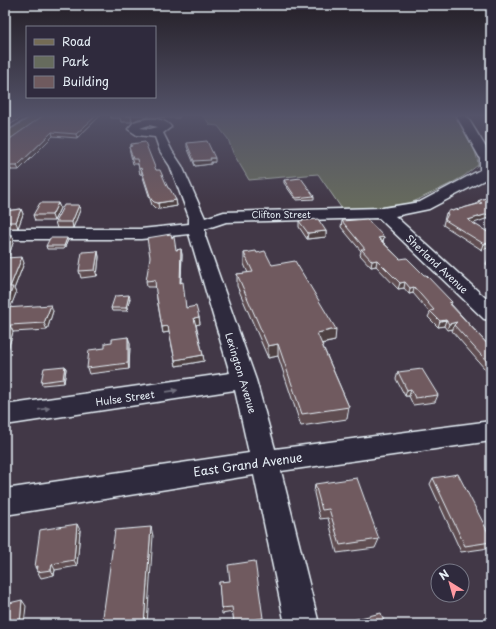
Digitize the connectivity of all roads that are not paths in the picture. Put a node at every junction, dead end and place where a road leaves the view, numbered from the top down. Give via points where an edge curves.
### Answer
1 (164, 144) edge
2 (478, 144) edge
3 (489, 170) edge
4 (383, 213) junction
5 (198, 226) junction
6 (5, 234) edge
7 (491, 314) edge
8 (244, 380) junction
9 (5, 415) edge
10 (491, 431) edge
11 (265, 462) junction
12 (5, 502) edge
13 (302, 624) edge

1 - 5 street, Lexington Avenue via 176,166 197,216
2 - 3 street, Clifton Street
3 - 4 street, Clifton Street via 424,206
4 - 5 street, Clifton Street via 238,216 214,219
4 - 7 street, Sherland Avenue
5 - 6 street, Clifton Street via 179,231 141,234
5 - 8 street, Lexington Avenue via 197,236
9 -> 8 street, Hulse Street
8 - 11 street, Lexington Avenue
10 - 11 street, East Grand Avenue
11 - 12 street, East Grand Avenue
11 - 13 street, Lexington Avenue

